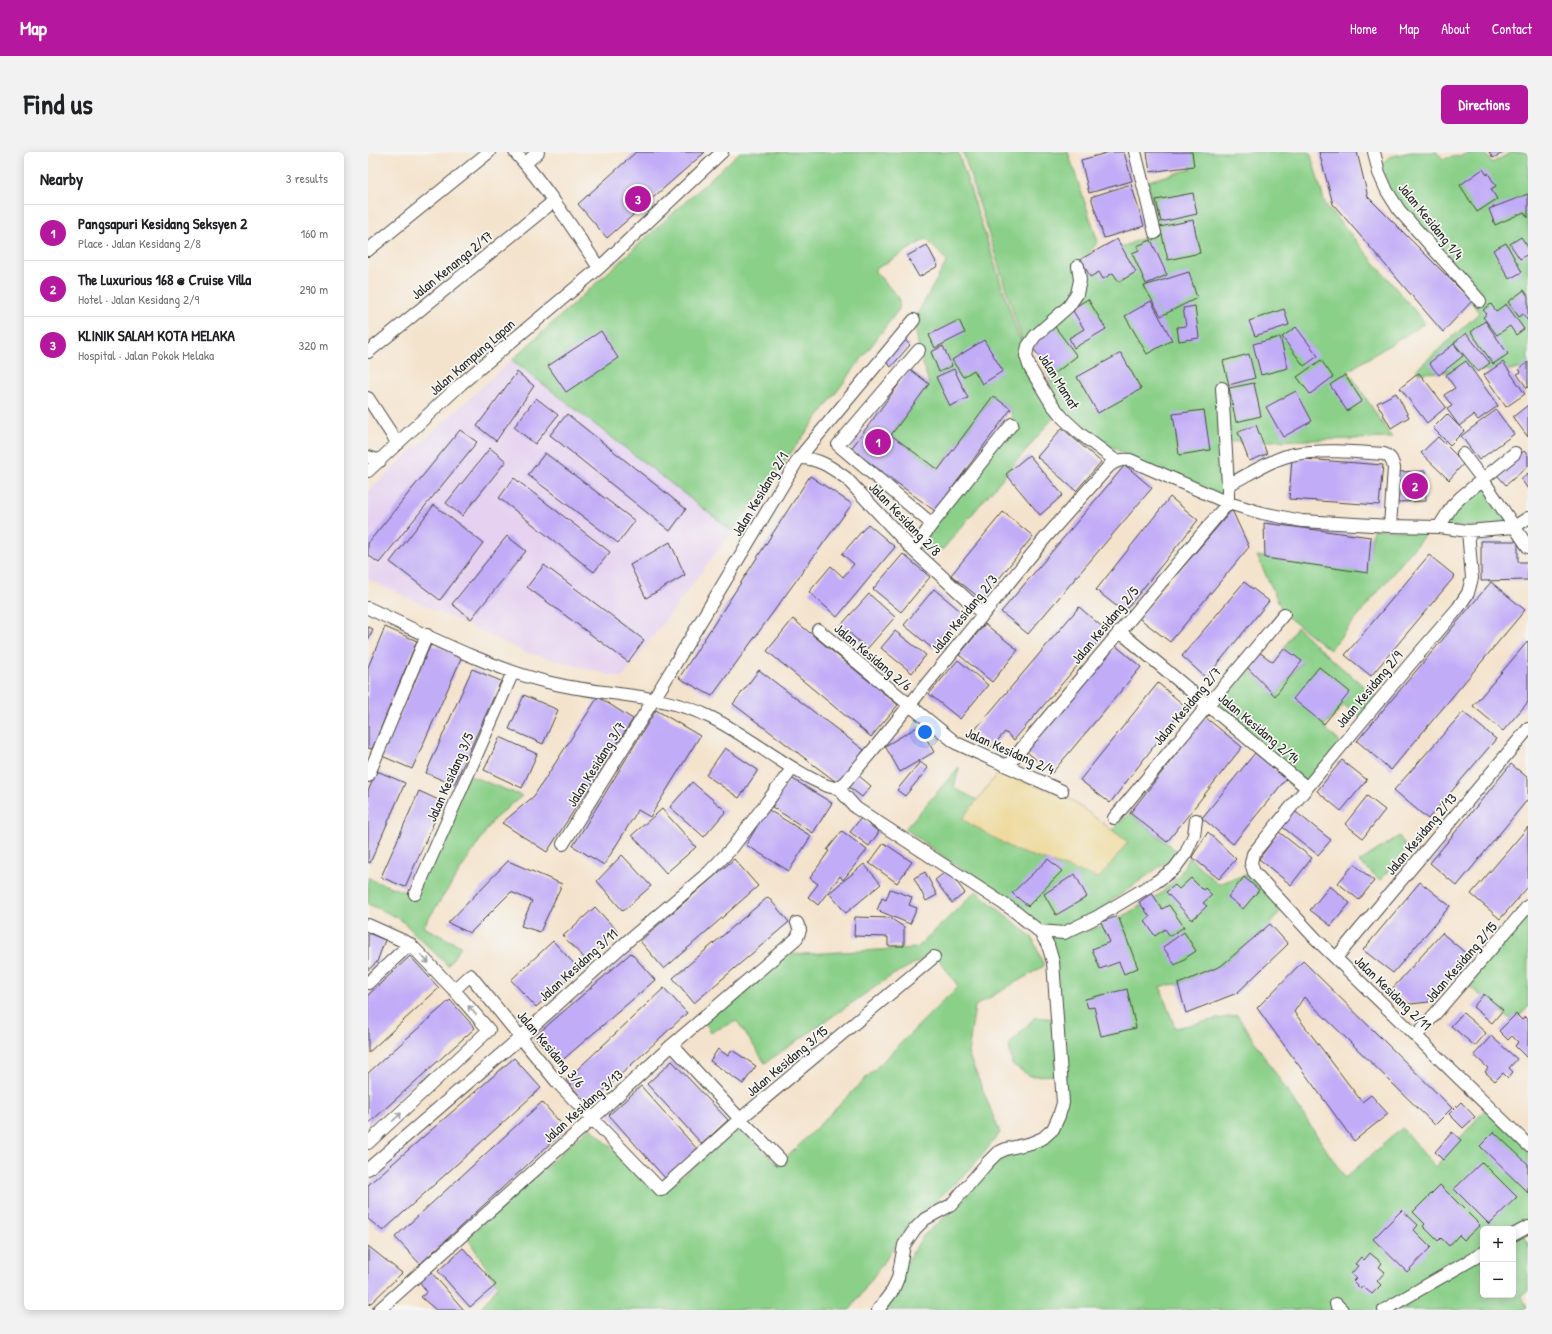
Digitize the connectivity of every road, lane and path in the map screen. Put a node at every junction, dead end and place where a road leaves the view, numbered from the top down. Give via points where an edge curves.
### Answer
1 (490, 152) edge
2 (515, 152) edge
3 (538, 152) edge
4 (722, 152) edge
5 (1135, 152) edge
6 (1374, 152) edge
7 (525, 164) junction
8 (554, 201) junction
9 (1155, 233) dead end
10 (368, 250) edge
11 (1078, 266) dead end
12 (599, 268) junction
13 (1480, 301) dead end
14 (914, 320) dead end
15 (919, 350) dead end
16 (368, 352) edge
17 (1222, 388) dead end
18 (368, 398) edge
19 (1012, 424) dead end
20 (398, 444) junction
21 (1515, 453) dead end
22 (1463, 454) dead end
23 (368, 457) edge
24 (799, 458) junction
25 (380, 461) junction
26 (1116, 461) junction
27 (368, 471) edge
28 (1483, 480) junction
29 (1228, 485) junction
30 (1228, 503) junction
31 (1528, 518) edge
32 (932, 524) junction
33 (1390, 526) junction
34 (1439, 527) junction
35 (1514, 527) junction
36 (1468, 531) junction
37 (1528, 547) edge
38 (914, 550) junction
39 (368, 608) edge
40 (983, 614) junction
41 (1284, 614) dead end
42 (818, 630) dead end
43 (1120, 630) junction
44 (427, 635) junction
45 (513, 672) junction
46 (654, 699) junction
47 (1208, 705) junction
48 (909, 706) junction
49 (1528, 729) edge
50 (1007, 766) junction
51 (792, 769) junction
52 (368, 776) edge
53 (1306, 787) junction
54 (838, 788) junction
55 (1062, 791) dead end
56 (1114, 818) dead end
57 (1196, 820) dead end
58 (563, 844) dead end
59 (1253, 854) joint
60 (416, 894) dead end
61 (1528, 906) edge
62 (797, 923) dead end
63 (368, 925) edge
64 (1040, 931) junction
65 (410, 944) junction
66 (934, 957) dead end
67 (1336, 958) junction
68 (368, 983) edge
69 (454, 990) junction
70 (1416, 1036) junction
71 (521, 1037) junction
72 (672, 1045) junction
73 (592, 1119) junction
74 (740, 1119) junction
75 (368, 1143) edge
76 (1528, 1145) edge
77 (780, 1159) dead end
78 (368, 1169) edge
79 (661, 1190) joint
80 (1528, 1227) edge
81 (1516, 1233) edge
82 (1480, 1255) edge
83 (379, 1310) edge
84 (878, 1310) edge
85 (1384, 1310) edge

1 - 10 street
2 - 7 street
3 - 7 street
4 - 12 street, Jalan Kampung Lapan
5 - 9 street
6 - 13 street, Jalan Kesidang 1/4 via 1386,191 1399,210
7 - 8 street
8 - 12 street
8 - 16 street, Jalan Kenanga 2/17
11 - 26 street, Jalan Mamat via 1080,280 1077,294 1070,306 1035,336 1028,346 1026,356 1030,368 1063,418
12 - 20 street, Jalan Kampung Lapan via 461,384
14 - 24 street, Jalan Kesidang 2/1
15 - 32 street via 838,446
17 - 29 street
18 - 20 street
19 - 32 street
20 - 25 street, Jalan Kampung Lapan
21 - 28 street
22 - 28 street
23 - 25 street
24 - 38 street, Jalan Kesidang 2/8 via 822,462 846,478
24 - 46 street, Jalan Kesidang 2/1
25 - 27 street, Jalan Kampung Lapan
26 - 30 street via 1130,460
26 - 40 street, Jalan Kesidang 2/3 via 1046,537
28 - 34 street via 1452,506
28 - 35 street
29 - 30 street
29 - 33 street via 1294,454 1384,454 1392,460 1394,468
30 - 33 street via 1302,521
30 - 43 street, Jalan Kesidang 2/5
31 - 35 street
32 - 38 street
33 - 34 street
34 - 36 street
35 - 36 street
35 - 37 street
36 - 53 street, Jalan Kesidang 2/9 via 1472,578 1468,593
38 - 40 street, Jalan Kesidang 2/8
39 - 44 street
40 - 48 street, Jalan Kesidang 2/3
41 - 47 street, Jalan Kesidang 2/7
42 - 48 street, Jalan Kesidang 2/6
43 - 47 street, Jalan Kesidang 2/14
43 - 50 street, Jalan Kesidang 2/5
44 - 45 street
44 - 52 street
45 - 46 street via 582,690
45 - 60 street, Jalan Kesidang 3/5
46 - 51 street via 710,717
46 - 58 street, Jalan Kesidang 3/7
47 - 53 street, Jalan Kesidang 2/14
47 - 56 street, Jalan Kesidang 2/7
48 - 50 street, Jalan Kesidang 2/4 via 956,744
48 - 54 street, Jalan Kesidang 2/3 via 845,783
49 - 67 street, Jalan Kesidang 2/13
50 - 55 street, Jalan Kesidang 2/4
51 - 54 street via 830,788
51 - 71 street, Jalan Kesidang 3/11 via 732,848 709,872 630,938
53 - 59 street, Jalan Kesidang 2/9
54 - 64 street via 856,808 1014,910
57 - 64 street via 1194,835 1186,853 1174,868 1156,882 1064,934
59 - 67 street, Jalan Kesidang 2/11 via 1251,863 1254,872
61 - 70 street, Jalan Kesidang 2/15
62 - 72 street, Jalan Kesidang 3/13 via 800,930 797,938
63 - 65 street
64 - 84 street via 1053,962 1063,1103 1060,1116 1044,1138 997,1153 951,1206 925,1219 915,1229 904,1245 898,1278 893,1290
65 - 68 street
65 -> 69 street
66 - 74 street, Jalan Kesidang 3/15
67 - 70 street, Jalan Kesidang 2/11
69 - 71 street, Jalan Kesidang 3/6 via 470,975
75 -> 69 street via 490,1030
70 - 76 street, Jalan Kesidang 2/11
71 - 73 street, Jalan Kesidang 3/6 via 557,1082
71 - 78 street, Jalan Kesidang 3/11
72 - 73 street, Jalan Kesidang 3/13
72 - 74 street
73 - 79 street, Jalan Kesidang 3/6
73 - 83 street, Jalan Kesidang 3/13
74 - 77 street
74 - 79 street, Jalan Kesidang 3/15
80 - 81 street
82 - 85 street

